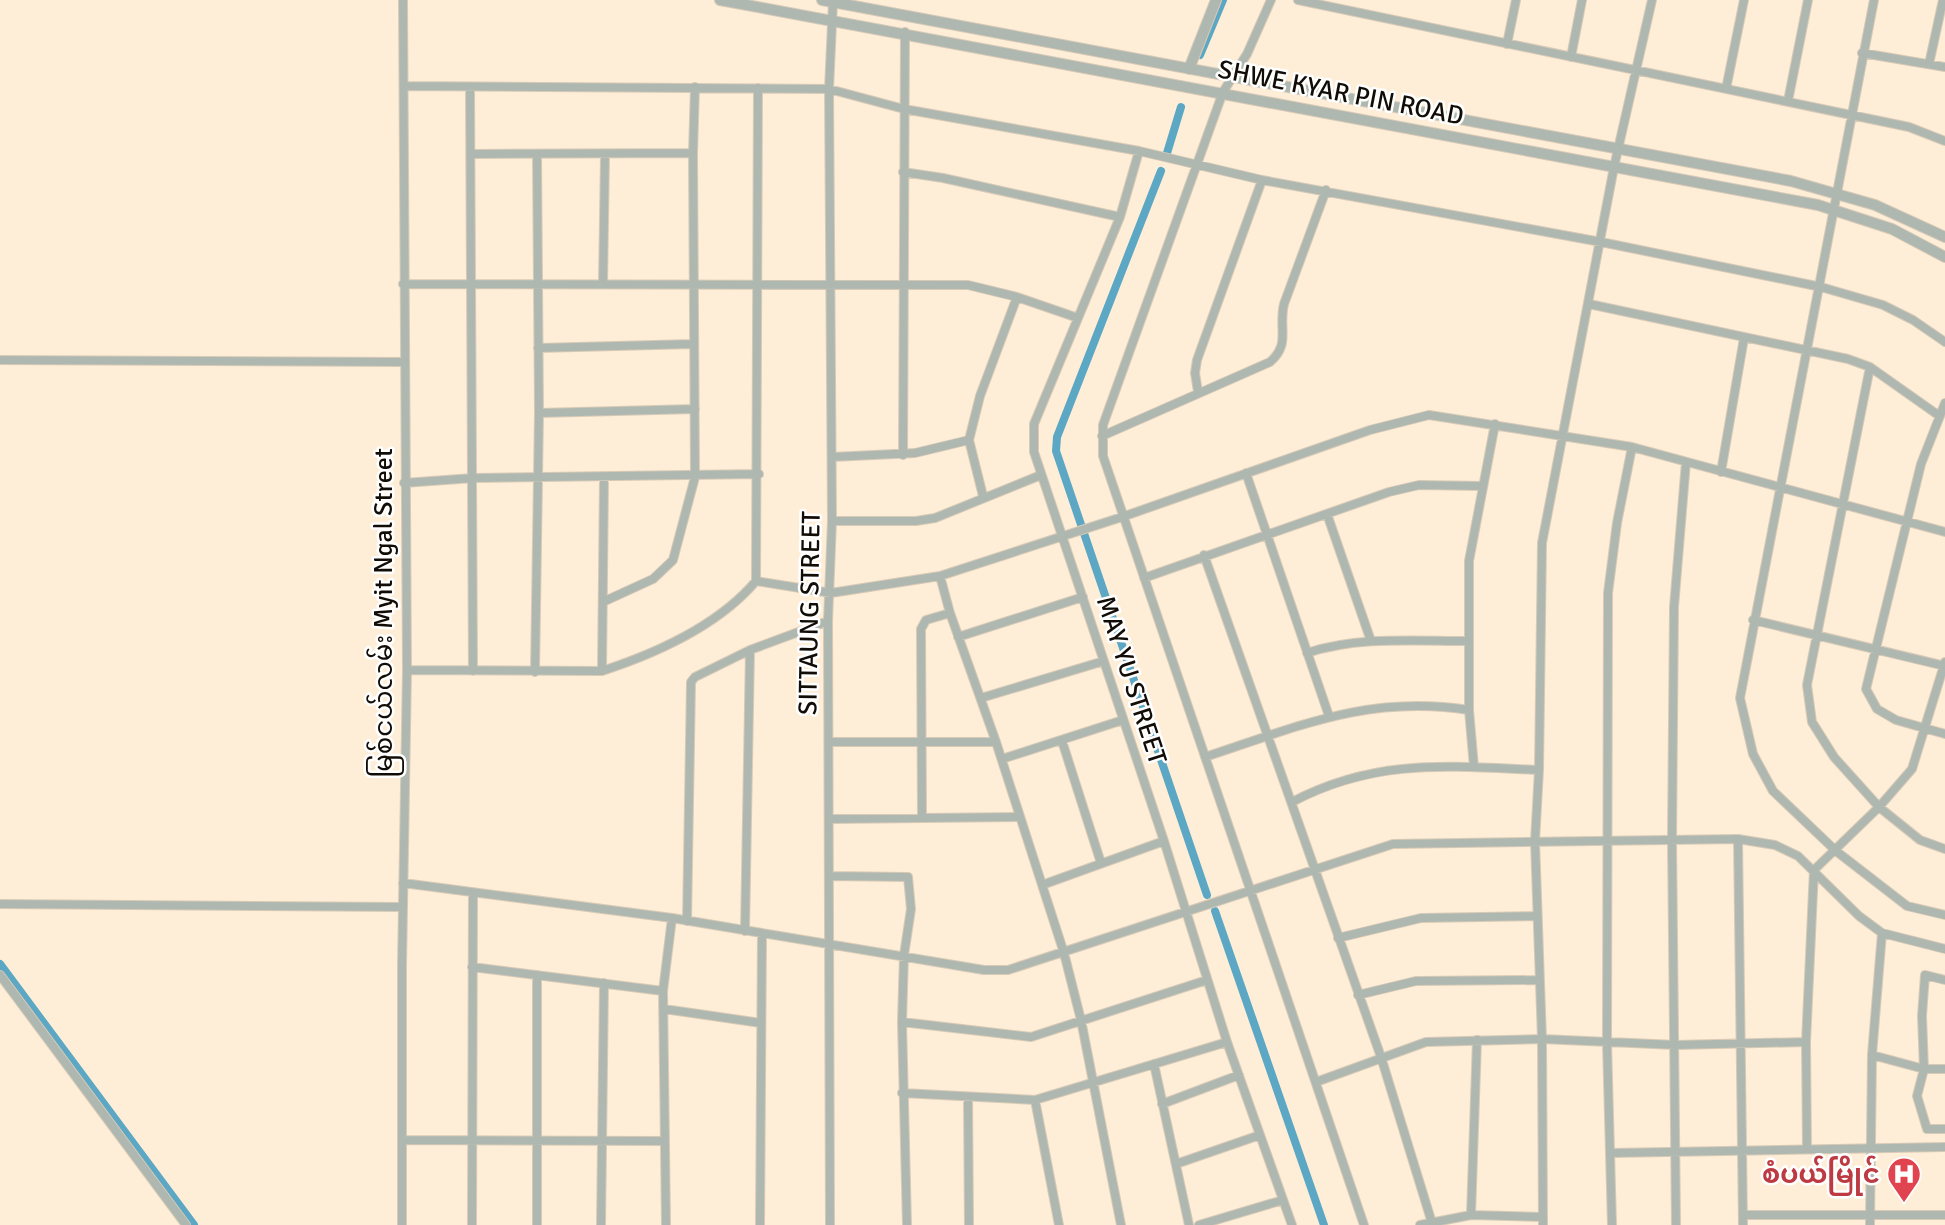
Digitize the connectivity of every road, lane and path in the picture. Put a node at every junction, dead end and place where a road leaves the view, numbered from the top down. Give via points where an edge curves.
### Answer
1 (402, 0) edge
2 (720, 0) edge
3 (1216, 0) edge
4 (1271, 0) edge
5 (1298, 0) edge
6 (1516, 0) edge
7 (1582, 0) edge
8 (1651, 0) edge
9 (1744, 0) edge
10 (1808, 0) edge
11 (1874, 0) edge
12 (1943, 0) edge
13 (827, 1) edge
14 (832, 19) junction
15 (905, 32) junction
16 (1507, 44) junction
17 (1862, 53) junction
18 (1570, 57) junction
19 (1929, 64) junction
20 (1945, 67) edge
21 (1189, 69) junction
22 (1636, 72) junction
23 (1231, 79) junction
24 (404, 86) junction
25 (470, 87) junction
26 (695, 87) junction
27 (758, 88) junction
28 (829, 89) junction
29 (1726, 89) junction
30 (1223, 92) junction
31 (1788, 101) junction
32 (904, 109) junction
33 (1850, 116) junction
34 (1945, 141) edge
35 (1618, 149) junction
36 (1139, 151) junction
37 (693, 153) junction
38 (473, 154) junction
39 (537, 155) junction
40 (606, 155) junction
41 (1198, 164) junction
42 (1614, 167) junction
43 (903, 172) junction
44 (1262, 180) junction
45 (1326, 190) junction
46 (1836, 193) junction
47 (1834, 208) junction
48 (1119, 217) junction
49 (1945, 237) edge
50 (1601, 242) junction
51 (1945, 257) edge
52 (539, 282) junction
53 (693, 283) junction
54 (904, 283) junction
55 (403, 284) junction
56 (472, 284) junction
57 (603, 284) junction
58 (831, 284) junction
59 (759, 285) junction
60 (1821, 286) junction
61 (1017, 297) junction
62 (1589, 304) junction
63 (1078, 318) junction
64 (1744, 338) junction
65 (1945, 342) edge
66 (693, 344) junction
67 (538, 348) junction
68 (1808, 349) junction
69 (0, 360) edge
70 (404, 362) junction
71 (1870, 367) junction
72 (1198, 392) junction
73 (1945, 404) edge
74 (695, 409) junction
75 (538, 413) junction
76 (1938, 415) junction
77 (1495, 424) junction
78 (1560, 435) junction
79 (1102, 436) junction
80 (969, 440) junction
81 (1632, 447) junction
82 (903, 455) junction
83 (832, 457) junction
84 (1686, 462) junction
85 (1246, 472) junction
86 (1721, 472) junction
87 (758, 474) junction
88 (1041, 475) junction
89 (695, 477) junction
90 (473, 478) junction
91 (538, 478) junction
92 (604, 478) junction
93 (404, 483) junction
94 (1482, 486) junction
95 (1778, 489) junction
96 (983, 496) junction
97 (1841, 506) junction
98 (1327, 513) junction
99 (1122, 517) junction
100 (832, 521) junction
101 (1907, 523) junction
102 (1945, 532) edge
103 (1267, 534) junction
104 (1061, 536) junction
105 (1204, 555) junction
106 (940, 576) junction
107 (1144, 578) junction
108 (756, 581) junction
109 (831, 593) junction
110 (1083, 597) junction
111 (605, 601) junction
112 (950, 613) junction
113 (1753, 620) junction
114 (828, 621) junction
115 (1815, 634) junction
116 (958, 637) junction
117 (1371, 641) junction
118 (1468, 641) junction
119 (1878, 649) junction
120 (750, 650) junction
121 (1307, 653) junction
122 (1104, 661) junction
123 (1945, 665) edge
124 (407, 670) junction
125 (473, 671) junction
126 (602, 671) junction
127 (535, 672) junction
128 (981, 698) junction
129 (1469, 710) junction
130 (1329, 716) junction
131 (1123, 720) junction
132 (1927, 729) junction
133 (1945, 734) edge
134 (1266, 737) junction
135 (1062, 741) junction
136 (829, 742) junction
137 (921, 742) junction
138 (996, 742) junction
139 (1205, 757) junction
140 (1002, 759) junction
141 (1474, 767) junction
142 (1539, 770) junction
143 (1292, 802) junction
144 (1879, 807) junction
145 (1019, 817) junction
146 (922, 818) junction
147 (829, 819) junction
148 (1738, 839) junction
149 (1672, 840) junction
150 (1164, 841) junction
151 (1535, 841) junction
152 (1608, 841) junction
153 (1945, 849) edge
154 (1836, 851) junction
155 (1101, 863) junction
156 (1315, 868) junction
157 (1814, 870) junction
158 (830, 876) junction
159 (403, 883) junction
160 (1042, 885) junction
161 (1250, 889) junction
162 (473, 893) junction
163 (0, 904) edge
164 (402, 907) junction
165 (1185, 910) junction
166 (1945, 915) edge
167 (1537, 916) junction
168 (672, 918) junction
169 (687, 921) junction
170 (745, 931) junction
171 (762, 933) junction
172 (1882, 933) junction
173 (1338, 938) junction
174 (829, 944) junction
175 (1945, 949) edge
176 (1064, 953) junction
177 (904, 955) junction
178 (472, 967) junction
179 (0, 975) edge
180 (537, 975) junction
181 (1207, 980) junction
182 (1540, 980) junction
183 (1945, 980) edge
184 (604, 983) junction
185 (663, 991) junction
186 (1357, 995) junction
187 (664, 1009) junction
188 (1081, 1020) junction
189 (902, 1022) junction
190 (761, 1023) junction
191 (1477, 1040) junction
192 (1542, 1040) junction
193 (1227, 1042) junction
194 (1806, 1042) junction
195 (1607, 1043) junction
196 (1740, 1043) junction
197 (1676, 1045) junction
198 (1872, 1055) junction
199 (1381, 1057) junction
200 (1154, 1064) junction
201 (1924, 1069) junction
202 (1945, 1069) edge
203 (1239, 1075) junction
204 (1316, 1082) junction
205 (1092, 1084) junction
206 (902, 1093) junction
207 (968, 1097) junction
208 (1035, 1100) junction
209 (1163, 1104) junction
210 (1945, 1129) edge
211 (1260, 1135) junction
212 (402, 1140) junction
213 (602, 1140) junction
214 (471, 1141) junction
215 (665, 1141) junction
216 (536, 1142) junction
217 (1945, 1147) edge
218 (1807, 1149) junction
219 (1869, 1149) junction
220 (1740, 1150) junction
221 (1676, 1152) junction
222 (1611, 1153) junction
223 (1176, 1164) junction
224 (1283, 1200) junction
225 (1471, 1214) junction
226 (1870, 1214) junction
227 (1743, 1215) junction
228 (1945, 1215) edge
229 (1543, 1221) edge
230 (1432, 1223) junction
231 (186, 1225) edge
232 (402, 1225) edge
233 (472, 1225) edge
234 (537, 1225) edge
235 (601, 1225) edge
236 (666, 1225) edge
237 (760, 1225) edge
238 (830, 1225) edge
239 (907, 1225) edge
240 (969, 1225) edge
241 (1059, 1225) edge
242 (1121, 1225) edge
243 (1189, 1225) edge
244 (1199, 1225) edge
245 (1292, 1225) edge
246 (1364, 1225) edge
247 (1420, 1225) edge
248 (1612, 1225) edge
249 (1676, 1225) edge
250 (1743, 1225) edge
251 (1870, 1225) edge

1 - 24 street, မြစ်ငယ်လမ်း Myit Ngal Street
2 - 14 street, SHWE KYAR PIN ROAD
3 - 21 street
4 - 23 street
5 - 16 street
6 - 16 street
7 - 18 street
8 - 22 street
9 - 29 street
10 - 31 street
11 - 17 street
12 - 19 street
13 - 14 street, SITTAUNG STREET
13 - 21 street, SHWE KYAR PIN ROAD
14 - 15 street, SHWE KYAR PIN ROAD
14 - 28 street, SITTAUNG STREET
15 - 30 street, SHWE KYAR PIN ROAD
15 - 32 street
16 - 18 street
17 - 19 street
17 - 33 street
18 - 22 street
19 - 20 street
21 - 23 street, SHWE KYAR PIN ROAD
22 - 29 street
22 - 35 street
23 - 30 street
23 - 35 street, SHWE KYAR PIN ROAD
24 - 25 street
24 - 55 street, မြစ်ငယ်လမ်း Myit Ngal Street
25 - 26 street
25 - 38 street
26 - 27 street
26 - 37 street
27 - 28 street
27 - 59 street
28 - 32 street
28 - 58 street, SITTAUNG STREET
29 - 31 street
30 - 41 street
30 - 42 street, SHWE KYAR PIN ROAD
31 - 33 street
32 - 36 street
32 - 43 street
33 - 34 street via 1909,127
33 - 46 street
35 - 42 street
35 - 46 street, SHWE KYAR PIN ROAD
36 - 41 street
36 - 48 street, MAY YU STREET
37 - 40 street
37 - 53 street
38 - 39 street
38 - 56 street
39 - 40 street
39 - 52 street
40 - 57 street
41 - 44 street
41 - 79 street
42 - 47 street, SHWE KYAR PIN ROAD
42 - 50 street
43 - 48 street
43 - 54 street
44 - 45 street
44 - 72 street via 1197,360
45 - 50 street
45 - 72 street via 1284,304 1280,354
46 - 47 street
46 - 49 street, SHWE KYAR PIN ROAD
47 - 51 street, SHWE KYAR PIN ROAD via 1892,229
47 - 60 street
48 - 63 street, MAY YU STREET
50 - 60 street
50 - 62 street
52 - 56 street
52 - 57 street
52 - 67 street
53 - 57 street
53 - 59 street
53 - 66 street
54 - 58 street
54 - 61 street via 968,285
54 - 82 street
55 - 56 street
55 - 70 street, မြစ်ငယ်လမ်း Myit Ngal Street
56 - 90 street
58 - 59 street
58 - 83 street, SITTAUNG STREET
59 - 87 street
60 - 65 street via 1883,305
60 - 68 street
61 - 63 street
61 - 80 street via 980,396
62 - 64 street
62 - 78 street
63 - 88 street, MAY YU STREET via 1034,424 1034,452
64 - 68 street
64 - 86 street
66 - 67 street
66 - 74 street
67 - 75 street
68 - 71 street
68 - 95 street
69 - 70 street
70 - 93 street, မြစ်ငယ်လမ်း Myit Ngal Street
71 - 76 street
71 - 97 street
72 - 79 street
73 - 76 street
74 - 75 street
74 - 89 street
75 - 91 street
76 - 101 street
77 - 78 street
77 - 85 street via 1429,415
77 - 94 street
78 - 81 street
78 - 142 street via 1541,554
79 - 99 street via 1103,456
80 - 82 street
80 - 96 street
81 - 84 street
81 - 152 street via 1609,571
82 - 83 street
83 - 100 street, SITTAUNG STREET
84 - 86 street
84 - 149 street via 1674,607
85 - 99 street
85 - 103 street
86 - 95 street
87 - 89 street
87 - 108 street
88 - 96 street
88 - 104 street, MAY YU STREET
89 - 92 street
89 - 111 street via 673,560 653,579
90 - 91 street
90 - 93 street
90 - 125 street
91 - 92 street
91 - 127 street
92 - 111 street
93 - 124 street, မြစ်ငယ်လမ်း Myit Ngal Street
94 - 98 street via 1419,485
94 - 118 street via 1469,561
95 - 97 street
95 - 113 street
96 - 100 street via 935,518
97 - 101 street
97 - 115 street
98 - 103 street
98 - 117 street
99 - 104 street
99 - 107 street
100 - 109 street, SITTAUNG STREET
101 - 102 street
101 - 119 street
103 - 105 street
103 - 121 street
104 - 106 street
104 - 110 street, MAY YU STREET
105 - 107 street
105 - 134 street
106 - 109 street
106 - 112 street
107 - 139 street
108 - 109 street
108 - 126 street via 738,603 709,622
109 - 114 street, SITTAUNG STREET
110 - 116 street
110 - 122 street, MAY YU STREET
111 - 126 street
112 - 116 street
112 - 137 street via 926,620 921,629
113 - 115 street
113 - 154 street via 1740,698 1753,754 1773,790
114 - 120 street
114 - 136 street, SITTAUNG STREET
115 - 119 street
115 - 144 street via 1807,685 1812,722 1834,757
116 - 128 street
117 - 118 street
117 - 121 street
118 - 129 street
119 - 123 street
119 - 132 street via 1866,689 1877,709
120 - 169 street via 695,677 690,688
120 - 170 street
121 - 130 street
122 - 128 street
122 - 131 street, MAY YU STREET
123 - 132 street
124 - 125 street
124 - 159 street, မြစ်ငယ်လမ်း Myit Ngal Street
125 - 127 street
126 - 127 street
128 - 138 street
129 - 130 street via 1434,704 1391,705
129 - 141 street
130 - 134 street
131 - 135 street
131 - 150 street, MAY YU STREET
132 - 133 street
132 - 144 street via 1912,769
134 - 139 street
134 - 143 street
135 - 140 street
135 - 155 street
136 - 137 street
136 - 147 street, SITTAUNG STREET
137 - 138 street
137 - 146 street
138 - 140 street
139 - 161 street
140 - 145 street
141 - 142 street
141 - 143 street via 1381,770 1327,783
142 - 151 street
143 - 156 street
144 - 153 street via 1920,840
144 - 154 street
145 - 146 street
145 - 160 street
146 - 147 street
147 - 158 street, SITTAUNG STREET
148 - 149 street
148 - 157 street via 1775,845
148 - 196 street
149 - 152 street
149 - 197 street
150 - 155 street
150 - 165 street, MAY YU STREET
151 - 152 street
151 - 156 street via 1393,844
151 - 167 street
152 - 195 street
154 - 157 street
154 - 166 street via 1907,906
155 - 160 street
156 - 161 street
156 - 173 street
157 - 172 street
157 - 194 street
158 - 174 street, SITTAUNG STREET
158 - 177 street via 908,877 911,909
159 - 162 street
159 - 164 street, မြစ်ငယ်လမ်း Myit Ngal Street
160 - 176 street
161 - 165 street
161 - 204 street
162 - 168 street
162 - 178 street
163 - 164 street
164 - 212 street, မြစ်ငယ်လမ်း Myit Ngal Street
165 - 176 street
165 - 181 street, MAY YU STREET
167 - 173 street via 1422,918
167 - 182 street
168 - 169 street
168 - 185 street
169 - 170 street
170 - 171 street
171 - 174 street
171 - 190 street
172 - 175 street
172 - 198 street
173 - 186 street
174 - 177 street
174 - 238 street, SITTAUNG STREET
176 - 177 street via 1008,970
176 - 188 street
177 - 189 street
178 - 180 street
178 - 214 street
179 - 231 street
180 - 184 street
180 - 216 street
181 - 188 street
181 - 193 street, MAY YU STREET
182 - 186 street via 1416,981
182 - 192 street
183 - 201 street via 1925,975
184 - 185 street
184 - 213 street
185 - 187 street
186 - 199 street
187 - 190 street
187 - 215 street
188 - 189 street via 1031,1037
188 - 205 street
189 - 206 street
190 - 237 street
191 - 192 street
191 - 199 street via 1426,1042
191 - 225 street
192 - 195 street
192 - 229 street
193 - 200 street
193 - 203 street, MAY YU STREET
194 - 196 street
194 - 218 street
195 - 197 street
195 - 222 street
196 - 197 street
196 - 220 street
197 - 221 street
198 - 201 street
198 - 219 street
199 - 204 street
199 - 230 street
200 - 205 street
200 - 209 street
201 - 202 street
201 - 210 street via 1917,1096 1927,1129
203 - 209 street
203 - 211 street, MAY YU STREET
204 - 246 street
205 - 208 street
205 - 242 street
206 - 207 street
206 - 239 street
207 - 208 street
207 - 240 street
208 - 241 street
209 - 223 street
211 - 223 street
211 - 224 street, MAY YU STREET
212 - 214 street
212 - 232 street, မြစ်ငယ်လမ်း Myit Ngal Street
213 - 215 street
213 - 216 street
213 - 235 street
214 - 216 street
214 - 233 street
215 - 236 street
216 - 234 street
217 - 219 street
218 - 219 street
218 - 220 street
219 - 226 street
220 - 221 street
220 - 227 street
221 - 222 street
221 - 249 street
222 - 248 street
223 - 243 street
224 - 244 street
224 - 245 street, MAY YU STREET
225 - 229 street
225 - 230 street
226 - 227 street
226 - 228 street
226 - 251 street
227 - 250 street
230 - 247 street

